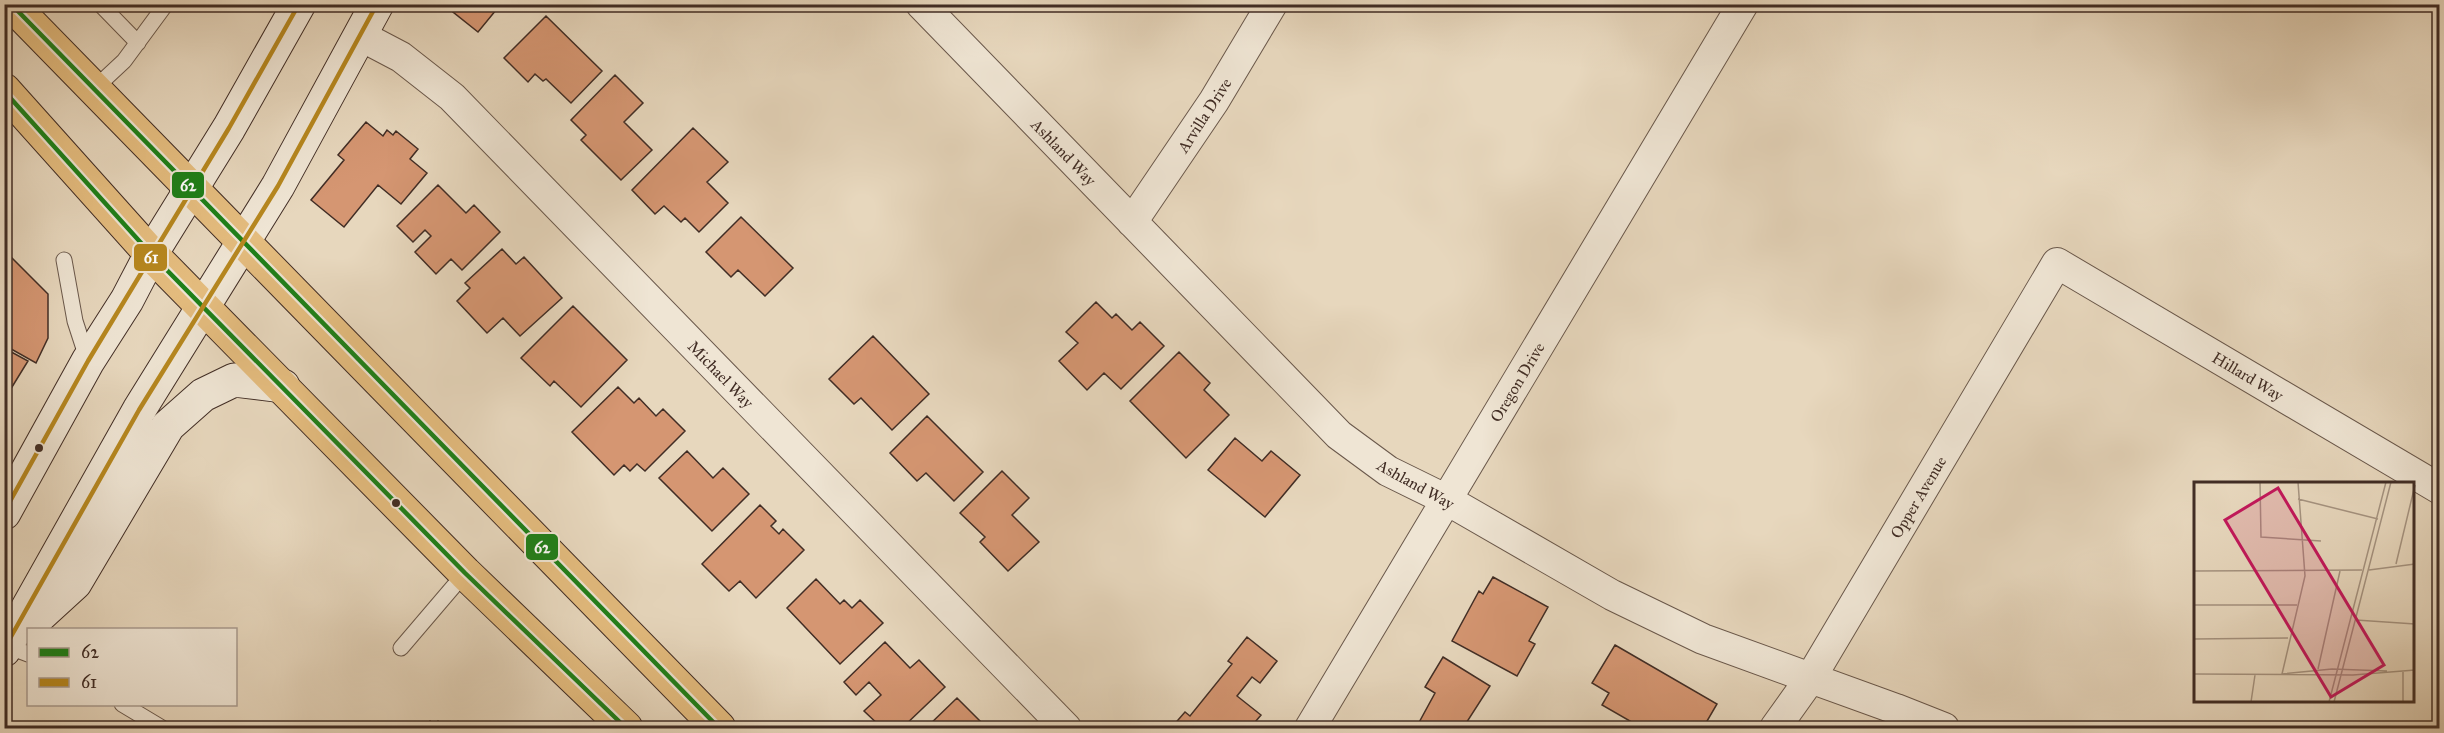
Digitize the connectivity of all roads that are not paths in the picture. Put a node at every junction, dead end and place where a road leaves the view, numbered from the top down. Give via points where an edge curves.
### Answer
1 (100, 4) edge
2 (166, 4) edge
3 (299, 4) edge
4 (376, 4) edge
5 (921, 4) edge
6 (1272, 4) edge
7 (1743, 4) edge
8 (15, 6) edge
9 (361, 36) junction
10 (138, 43) junction
11 (94, 89) junction
12 (4, 90) edge
13 (191, 187) junction
14 (1132, 222) junction
15 (244, 242) junction
16 (151, 254) junction
17 (64, 260) dead end
18 (2057, 264) joint
19 (204, 306) junction
20 (88, 361) junction
21 (283, 386) junction
22 (2439, 489) edge
23 (1447, 500) junction
24 (4, 513) edge
25 (465, 573) junction
26 (33, 628) edge
27 (27, 635) edge
28 (401, 648) dead end
29 (13, 650) edge
30 (1810, 679) junction
31 (124, 706) edge
32 (162, 729) edge
33 (626, 729) edge
34 (719, 729) edge
35 (1066, 729) edge
36 (1310, 729) edge
37 (1775, 729) edge
38 (1944, 729) edge

1 - 10 lane
2 - 10 lane
3 - 13 main road
4 - 9 main road
5 - 14 street, Ashland Way
6 - 14 street, Arvilla Drive via 1214,101
7 - 23 street, Oregon Drive
8 - 11 main road
9 - 15 main road
9 - 35 street, Michael Way via 401,57 452,97
10 - 11 lane via 124,62
11 - 13 main road
12 - 16 main road
13 - 15 main road
13 - 16 main road
14 - 23 street, Ashland Way via 1339,435 1388,471
15 - 19 main road
15 - 34 main road
16 - 19 main road
16 - 20 main road
17 - 20 lane via 75,321
18 - 22 street, Hillard Way
18 - 30 street, Opper Avenue
19 - 21 main road
19 - 29 main road via 139,410
20 - 24 main road
21 - 25 main road
21 - 26 main road via 234,380 203,395 168,426 75,583
23 - 30 street, Ashland Way via 1612,595 1703,639
23 - 36 street, Oregon Drive
25 - 28 lane
25 - 33 main road
27 - 29 main road
30 - 37 street, Opper Avenue
30 - 38 street, Ashland Way
31 - 32 lane

